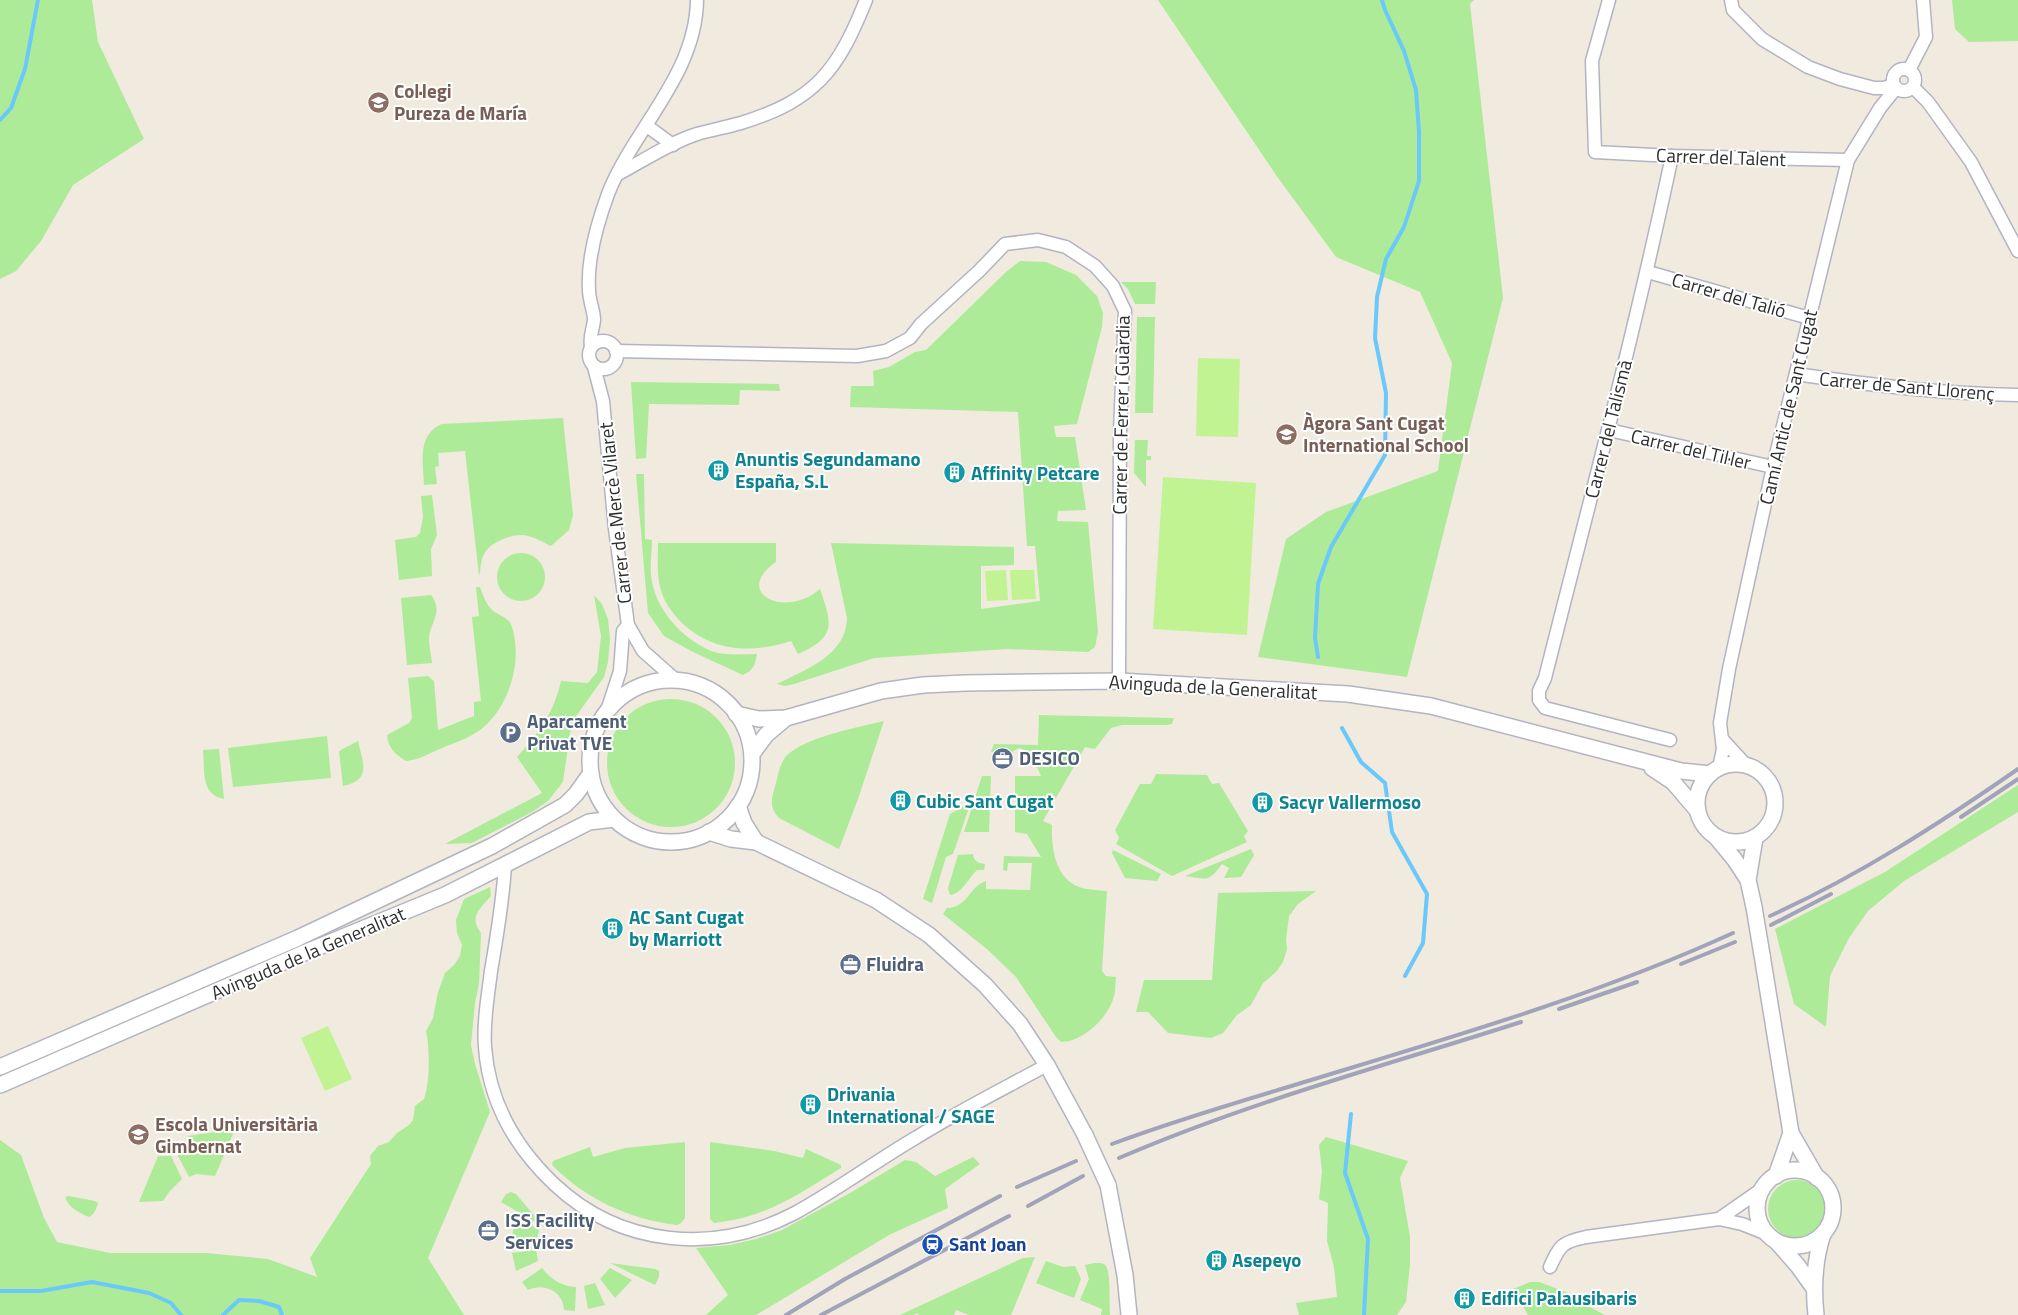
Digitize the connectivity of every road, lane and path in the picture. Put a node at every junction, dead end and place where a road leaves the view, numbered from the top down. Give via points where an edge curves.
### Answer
1 (697, 0) edge
2 (866, 0) edge
3 (1609, 0) edge
4 (1731, 0) edge
5 (1923, 0) edge
6 (1909, 70) junction
7 (1895, 87) junction
8 (1913, 87) junction
9 (647, 126) junction
10 (673, 145) junction
11 (1672, 156) junction
12 (1848, 160) junction
13 (618, 174) junction
14 (2018, 250) edge
15 (1648, 272) junction
16 (1810, 318) junction
17 (594, 320) junction
18 (607, 342) junction
19 (591, 346) junction
20 (616, 351) junction
21 (594, 367) junction
22 (611, 367) junction
23 (1796, 374) junction
24 (2018, 395) edge
25 (603, 401) junction
26 (1609, 430) junction
27 (1773, 467) junction
28 (628, 625) junction
29 (677, 680) junction
30 (1119, 682) junction
31 (607, 711) junction
32 (736, 714) junction
33 (786, 718) junction
34 (1670, 740) dead end
35 (1723, 740) junction
36 (752, 754) junction
37 (1637, 760) junction
38 (1746, 765) junction
39 (1714, 771) junction
40 (591, 773) junction
41 (738, 806) junction
42 (1697, 810) junction
43 (614, 818) junction
44 (709, 832) junction
45 (1715, 836) junction
46 (1755, 838) junction
47 (756, 842) junction
48 (505, 865) junction
49 (1748, 880) junction
50 (1047, 1065) junction
51 (0, 1067) edge
52 (0, 1085) edge
53 (1791, 1133) junction
54 (1776, 1176) junction
55 (1817, 1178) junction
56 (1762, 1189) junction
57 (1719, 1219) junction
58 (1823, 1234) junction
59 (1772, 1238) junction
60 (1550, 1267) dead end
61 (1813, 1288) junction
62 (1129, 1315) edge
63 (1816, 1315) edge

1 - 9 street via 697,15 678,73
2 - 10 street via 839,57 809,91 774,110
3 - 11 street, Carrer del Talent via 1592,61 1594,152
4 - 7 street via 1733,10 1762,39 1808,67 1874,88
5 - 6 street via 1926,37
6 - 7 street via 1901,69 1895,73 1892,78
6 - 8 street via 1915,76
7 - 8 street via 1904,92
7 - 12 street, Camí Antic de Sant Cugat
8 - 14 street via 1928,102 1971,162
9 - 10 street
9 - 13 street via 628,152
10 - 13 street
11 - 12 street, Carrer del Talent
11 - 15 street, Carrer del Talismà
12 - 16 street, Camí Antic de Sant Cugat
13 - 17 street via 602,211 592,255 589,291
15 - 16 street, Carrer del Talió
15 - 26 street, Carrer del Talismà
16 - 23 street, Camí Antic de Sant Cugat
17 - 18 street
17 - 19 street
18 - 19 street via 598,341
18 - 20 street
19 - 21 street via 588,355
20 - 22 street via 616,360
20 - 30 street, Carrer de Ferrer i Guàrdia via 871,354 886,351 910,338 1005,244 1038,240 1066,247 1095,266 1113,286 1125,311 1120,432
21 - 22 street via 602,370
21 - 25 street, Carrer de Mercè Vilaret
22 - 25 street, Carrer de Mercè Vilaret
23 - 24 street, Carrer de Sant Llorenç via 1958,394
23 - 27 street, Camí Antic de Sant Cugat
25 - 28 street, Carrer de Mercè Vilaret
26 - 27 street, Carrer del Til·ler
26 - 34 street, Carrer del Talismà via 1539,700 1551,710
27 - 35 street, Camí Antic de Sant Cugat via 1729,669 1720,723
28 - 29 street, Carrer de Mercè Vilaret via 643,651
28 - 31 street, Carrer de Mercè Vilaret via 623,631 620,671
29 - 31 street via 634,689
29 - 32 street via 715,693
30 - 33 street, Avinguda de la Generalitat via 1012,681 923,685 863,695
30 - 37 street, Avinguda de la Generalitat via 1348,694 1431,706
31 - 40 street via 592,742
32 - 33 street, Avinguda de la Generalitat via 771,720
32 - 36 street via 745,729
33 - 36 street, Avinguda de la Generalitat via 766,735
35 - 38 street
35 - 39 street, Camí Antic de Sant Cugat
36 - 41 street via 749,781
37 - 39 street, Avinguda de la Generalitat via 1681,771
37 - 42 street, Avinguda de la Generalitat via 1673,782
38 - 39 street via 1730,764
38 - 46 street via 1765,777 1775,796 1772,818
39 - 42 street via 1699,790
40 - 43 street via 599,798
40 - 51 street, Avinguda de la Generalitat via 565,805 492,846 298,938
41 - 44 street via 722,824
41 - 47 street
42 - 45 street via 1704,826
43 - 44 street via 636,834 660,841 685,841
43 - 48 street, Avinguda de la Generalitat via 589,822
44 - 47 street
45 - 46 street via 1735,842
45 - 49 street
46 - 49 street
47 - 50 street via 876,900 929,935 985,985 1020,1024
48 - 50 street via 485,1026 488,1067 499,1110 520,1147 543,1174 574,1201 616,1225 667,1239 697,1240 762,1227 794,1213 918,1136
48 - 52 street, Avinguda de la Generalitat via 445,894
49 - 53 street, bridge
50 - 62 street, bridge via 1108,1185
53 - 54 street
53 - 55 street
54 - 55 street via 1796,1170
54 - 56 street
55 - 58 street via 1827,1188 1833,1203 1831,1220
56 - 57 street
56 - 59 street via 1757,1212 1760,1223
57 - 59 street via 1742,1224
57 - 60 street via 1568,1240 1558,1250
58 - 59 street via 1802,1246 1787,1245
58 - 61 street
59 - 61 street
61 - 63 street

